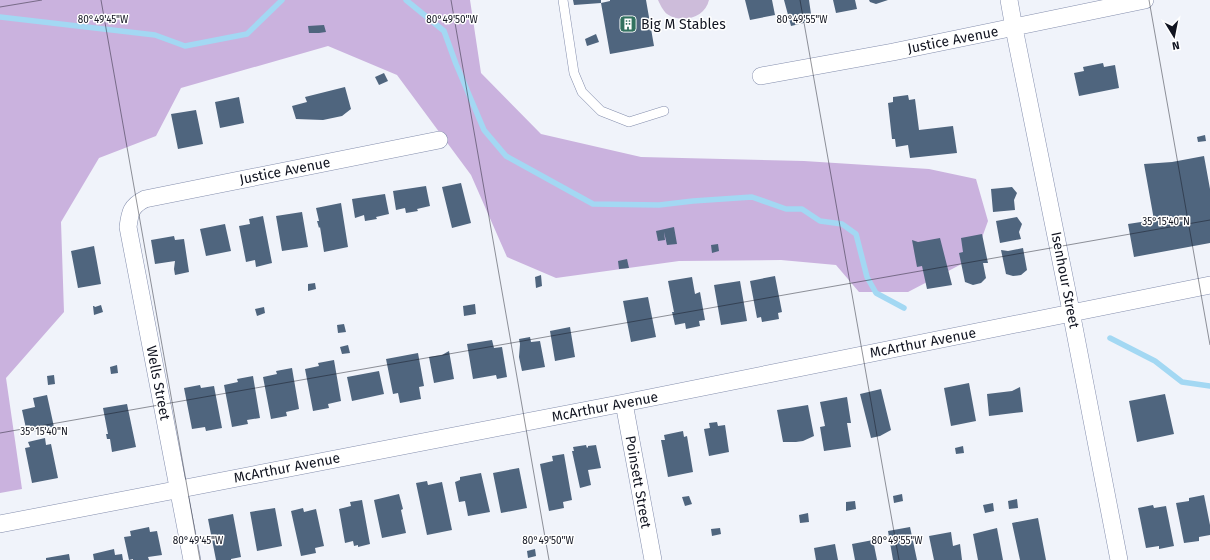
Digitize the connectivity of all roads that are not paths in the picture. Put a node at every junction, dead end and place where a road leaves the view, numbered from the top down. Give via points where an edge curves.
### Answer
1 (563, 0) edge
2 (1009, 0) edge
3 (1145, 0) edge
4 (1014, 28) junction
5 (761, 76) dead end
6 (664, 111) dead end
7 (439, 140) dead end
8 (134, 207) joint
9 (1210, 285) edge
10 (1072, 314) junction
11 (624, 403) junction
12 (179, 489) junction
13 (0, 524) edge
14 (192, 560) edge
15 (653, 560) edge
16 (1119, 560) edge

1 - 6 lane via 574,73 582,92 600,110 629,122
2 - 4 street, Isenhour Street
3 - 4 street, Justice Avenue
4 - 5 street, Justice Avenue
4 - 10 street, Isenhour Street
7 - 8 street, Justice Avenue via 145,199
8 - 12 street, Wells Street via 130,212 128,227
9 - 10 street, McArthur Avenue
10 - 11 street, McArthur Avenue
10 - 16 street, Isenhour Street
11 - 12 street, McArthur Avenue
11 - 15 street, Poinsett Street
12 - 13 street, McArthur Avenue
12 - 14 street, Wells Street

